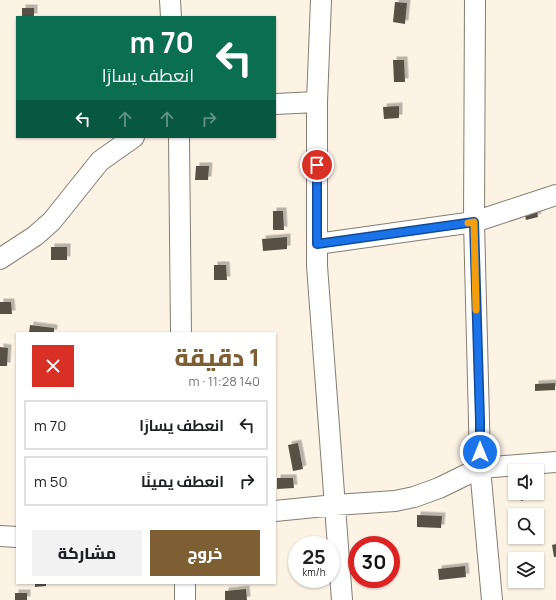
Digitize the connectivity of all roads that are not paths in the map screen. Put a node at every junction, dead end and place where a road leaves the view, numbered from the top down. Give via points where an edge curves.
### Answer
1 (170, 0) edge
2 (321, 0) edge
3 (475, 0) edge
4 (171, 16) edge
5 (317, 102) junction
6 (276, 104) edge
7 (133, 138) edge
8 (179, 138) edge
9 (556, 195) edge
10 (474, 222) junction
11 (317, 244) junction
12 (0, 259) edge
13 (181, 332) edge
14 (556, 462) edge
15 (480, 468) junction
16 (335, 504) junction
17 (276, 511) edge
18 (0, 536) edge
19 (16, 537) edge
20 (184, 584) edge
21 (185, 600) edge
22 (342, 600) edge
23 (492, 600) edge

1 - 4 street
2 - 5 street
3 - 10 street
5 - 6 street
5 - 11 street
7 - 12 street via 100,160 52,221 35,236
8 - 13 street
9 - 10 street
10 - 11 street
10 - 15 street
11 - 16 street
14 - 15 street
15 - 16 street via 414,497 396,501
15 - 23 street
16 - 17 street
16 - 22 street
18 - 19 street
20 - 21 street

